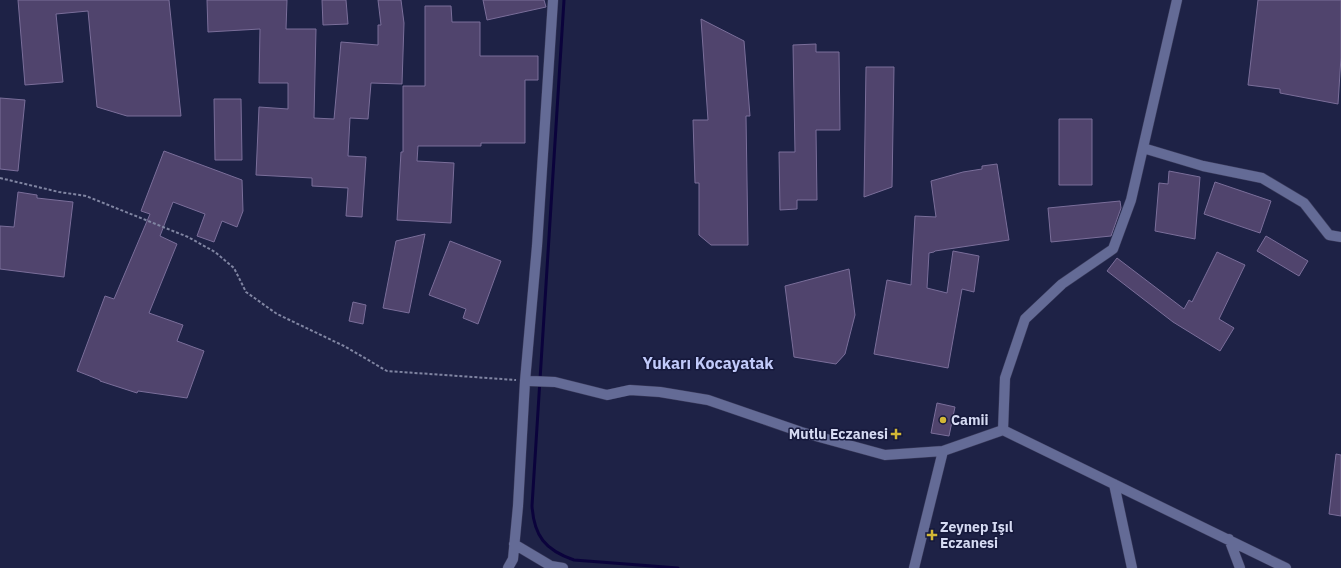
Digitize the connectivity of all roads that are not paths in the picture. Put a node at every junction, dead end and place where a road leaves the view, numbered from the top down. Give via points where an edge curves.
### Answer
1 (553, 0) edge
2 (1177, 0) edge
3 (1143, 148) junction
4 (1341, 237) edge
5 (527, 381) junction
6 (1003, 430) junction
7 (943, 451) junction
8 (1114, 484) junction
9 (1229, 539) junction
10 (514, 544) junction
11 (508, 568) edge
12 (563, 568) edge
13 (914, 568) edge
14 (1132, 568) edge
15 (1240, 568) edge
16 (1286, 568) edge

1 - 5 street
2 - 3 street
3 - 4 street via 1203,166 1262,178 1304,203 1329,235
3 - 6 street via 1130,200 1113,249 1062,284 1025,319 1005,378
5 - 7 street via 555,382 607,395 630,390 708,400 802,432 885,455
5 - 10 street
6 - 7 street
6 - 8 street
7 - 13 street
8 - 9 street
8 - 14 street
9 - 15 street
9 - 16 street
10 - 11 street via 513,559
10 - 12 street via 551,566

